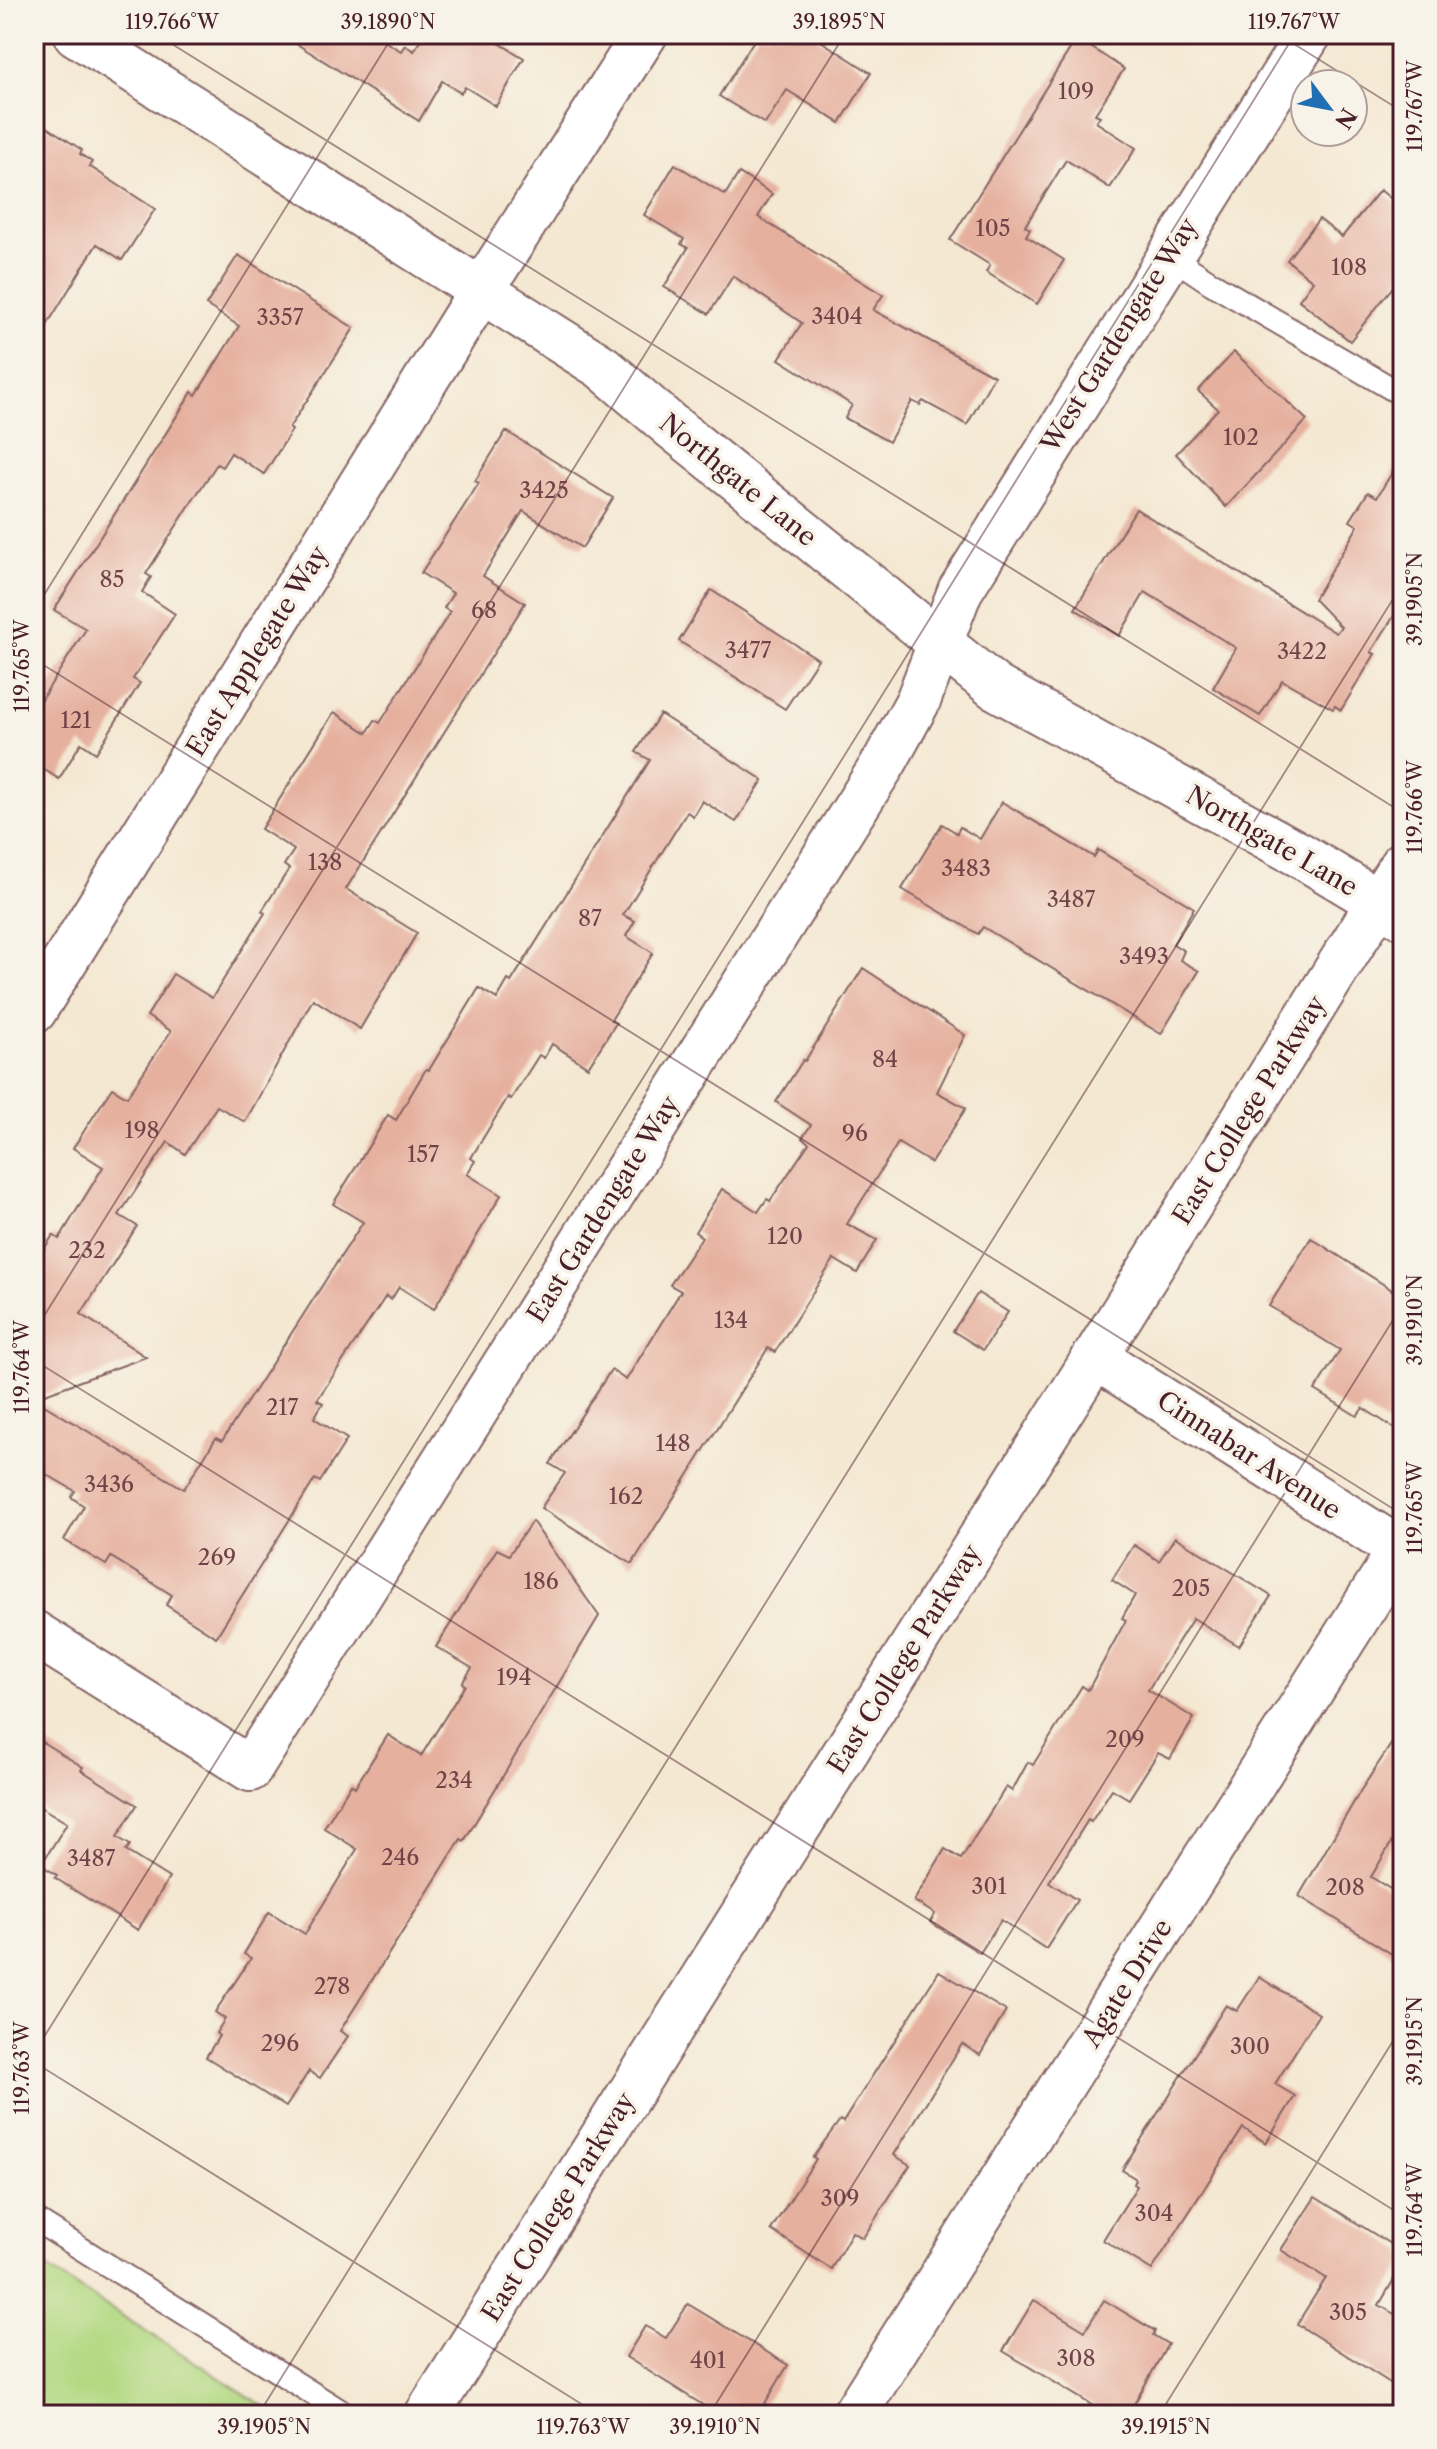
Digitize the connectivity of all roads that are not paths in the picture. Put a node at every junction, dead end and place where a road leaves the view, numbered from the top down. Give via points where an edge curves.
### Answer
1 (76, 34) edge
2 (645, 34) edge
3 (1309, 34) edge
4 (1169, 255) junction
5 (481, 291) junction
6 (1403, 390) edge
7 (942, 642) junction
8 (1403, 863) edge
9 (1391, 910) edge
10 (34, 1011) edge
11 (1095, 1357) junction
12 (1401, 1551) edge
13 (34, 1633) edge
14 (34, 2219) edge
15 (347, 2415) edge
16 (427, 2415) edge
17 (854, 2415) edge

1 - 5 street, Northgate Lane
2 - 5 street, East Applegate Way
3 - 4 street, West Gardengate Way
4 - 6 lane via 1394,390
4 - 7 street, West Gardengate Way via 960,591
5 - 7 street, Northgate Lane via 602,367
5 - 10 street, East Applegate Way
7 - 9 street, Northgate Lane via 995,687
7 - 13 street, East Gardengate Way via 885,761 250,1769
8 - 9 street, East College Parkway
9 - 11 street, East College Parkway
11 - 12 street, Cinnabar Avenue
11 - 16 street, East College Parkway
12 - 17 street, Agate Drive
14 - 15 lane

